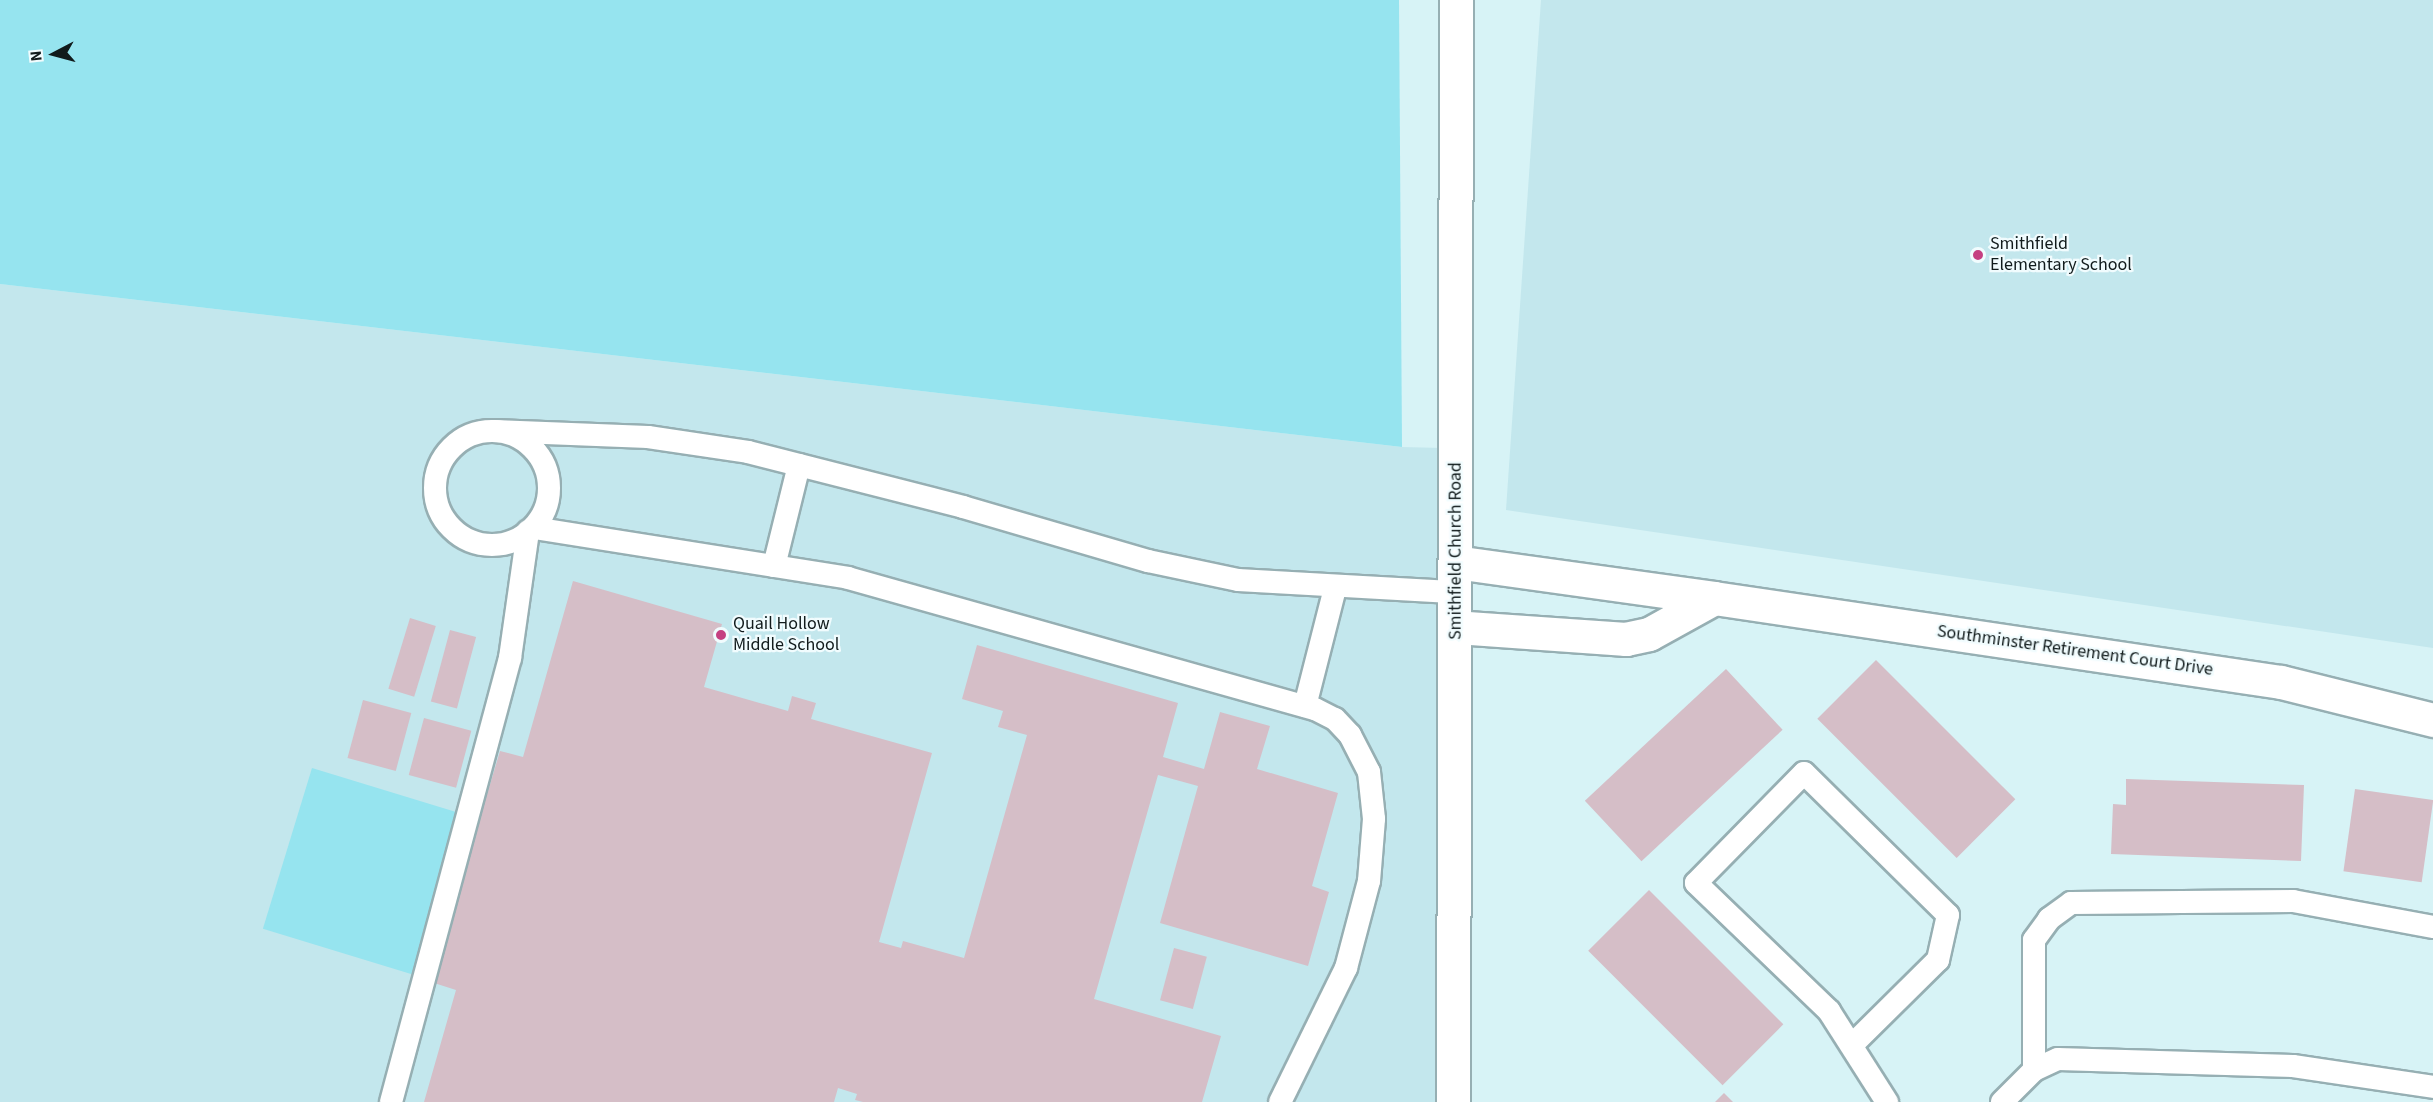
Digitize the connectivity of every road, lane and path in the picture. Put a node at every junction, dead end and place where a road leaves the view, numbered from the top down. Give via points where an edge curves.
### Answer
1 (1456, 0) edge
2 (494, 431) junction
3 (800, 465) junction
4 (531, 529) junction
5 (774, 566) junction
6 (1456, 577) junction
7 (1335, 588) junction
8 (1714, 598) junction
9 (1456, 627) junction
10 (1305, 706) junction
11 (2433, 720) edge
12 (2433, 927) edge
13 (1852, 1045) junction
14 (2034, 1070) junction
15 (2433, 1087) edge
16 (392, 1102) edge
17 (1280, 1102) edge
18 (1453, 1102) edge
19 (1887, 1102) edge
20 (2002, 1102) edge

1 - 6 street, Smithfield Church Road
2 - 3 lane via 648,437 710,444
2 - 4 lane via 513,434 529,444 542,458 549,474 545,512
2 - 4 lane via 459,441 446,454 435,489 438,508 456,532 481,545 504,544
3 - 5 lane
3 - 7 lane via 1148,561 1238,580
4 - 5 lane
4 - 16 lane via 510,658
5 - 10 lane via 893,589
6 - 7 lane
6 - 8 street, Southminster Retirement Court Drive
6 - 9 street, Smithfield Church Road
7 - 10 lane
8 - 9 street via 1649,634 1626,639
8 - 11 street, Southminster Retirement Court Drive via 2281,682
9 - 18 street, Smithfield Church Road
10 - 17 lane via 1335,719 1360,752 1373,792 1374,849 1346,968
12 - 14 lane via 2293,902 2071,903 2049,919 2034,940
13 - 13 lane via 1938,960 1948,915 1804,773 1696,883 1829,1011
13 - 19 lane
14 - 15 lane via 2058,1059 2293,1066
14 - 20 lane

